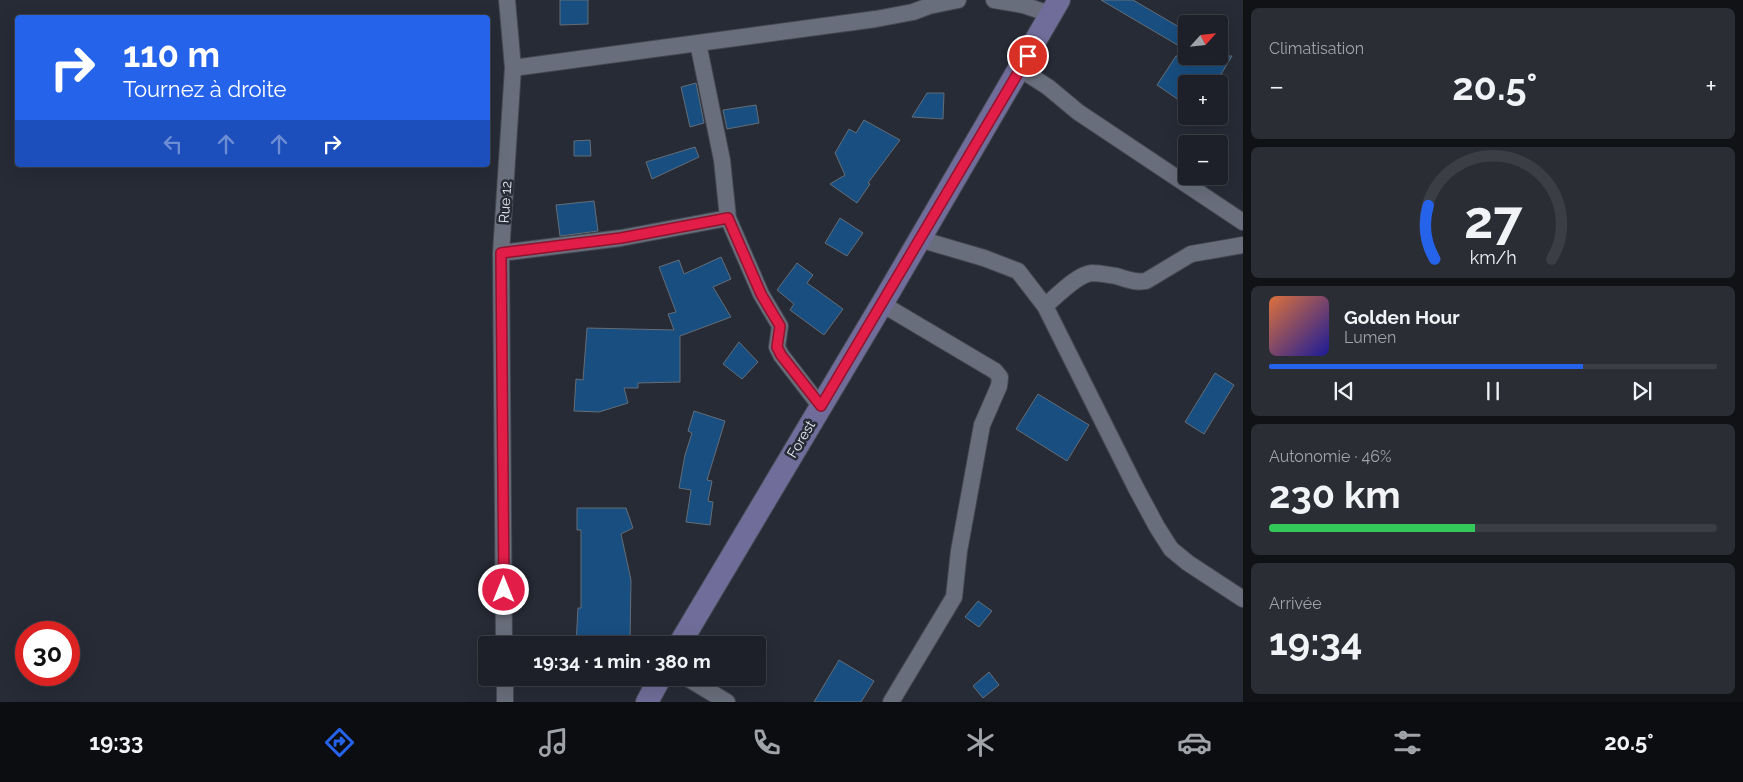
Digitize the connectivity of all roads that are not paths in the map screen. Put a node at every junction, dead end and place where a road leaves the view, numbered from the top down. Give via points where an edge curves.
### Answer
1 (507, 0) edge
2 (958, 0) edge
3 (994, 0) edge
4 (1054, 7) edge
5 (698, 42) junction
6 (513, 68) junction
7 (1020, 69) junction
8 (728, 218) junction
9 (1243, 222) edge
10 (919, 239) junction
11 (1243, 245) edge
12 (501, 253) junction
13 (882, 304) junction
14 (1045, 306) junction
15 (821, 406) junction
16 (1243, 599) edge
17 (504, 636) edge
18 (684, 636) edge
19 (505, 686) edge
20 (656, 686) edge
21 (700, 686) edge
22 (505, 702) edge
23 (647, 702) edge
24 (727, 702) edge
25 (891, 702) edge

1 - 6 street, Rue 12
2 - 5 street via 876,20
3 - 4 street
4 - 7 street, Forest
5 - 6 street
5 - 8 street via 722,160
6 - 12 street, Rue 12
7 - 9 street via 1078,112
7 - 10 street, Forest
8 - 12 street via 621,238
8 - 15 street via 761,294 780,326 777,347
10 - 13 street, Forest
10 - 14 street via 1018,271
11 - 14 street via 1190,254 1146,281 1091,273 1075,281
12 - 17 street, Rue 12
13 - 15 street, Forest
13 - 25 street via 1000,377 982,425 954,597
14 - 16 street via 1136,488 1171,549 1188,564
15 - 18 street, Forest
19 - 22 street
20 - 23 street
21 - 24 street

